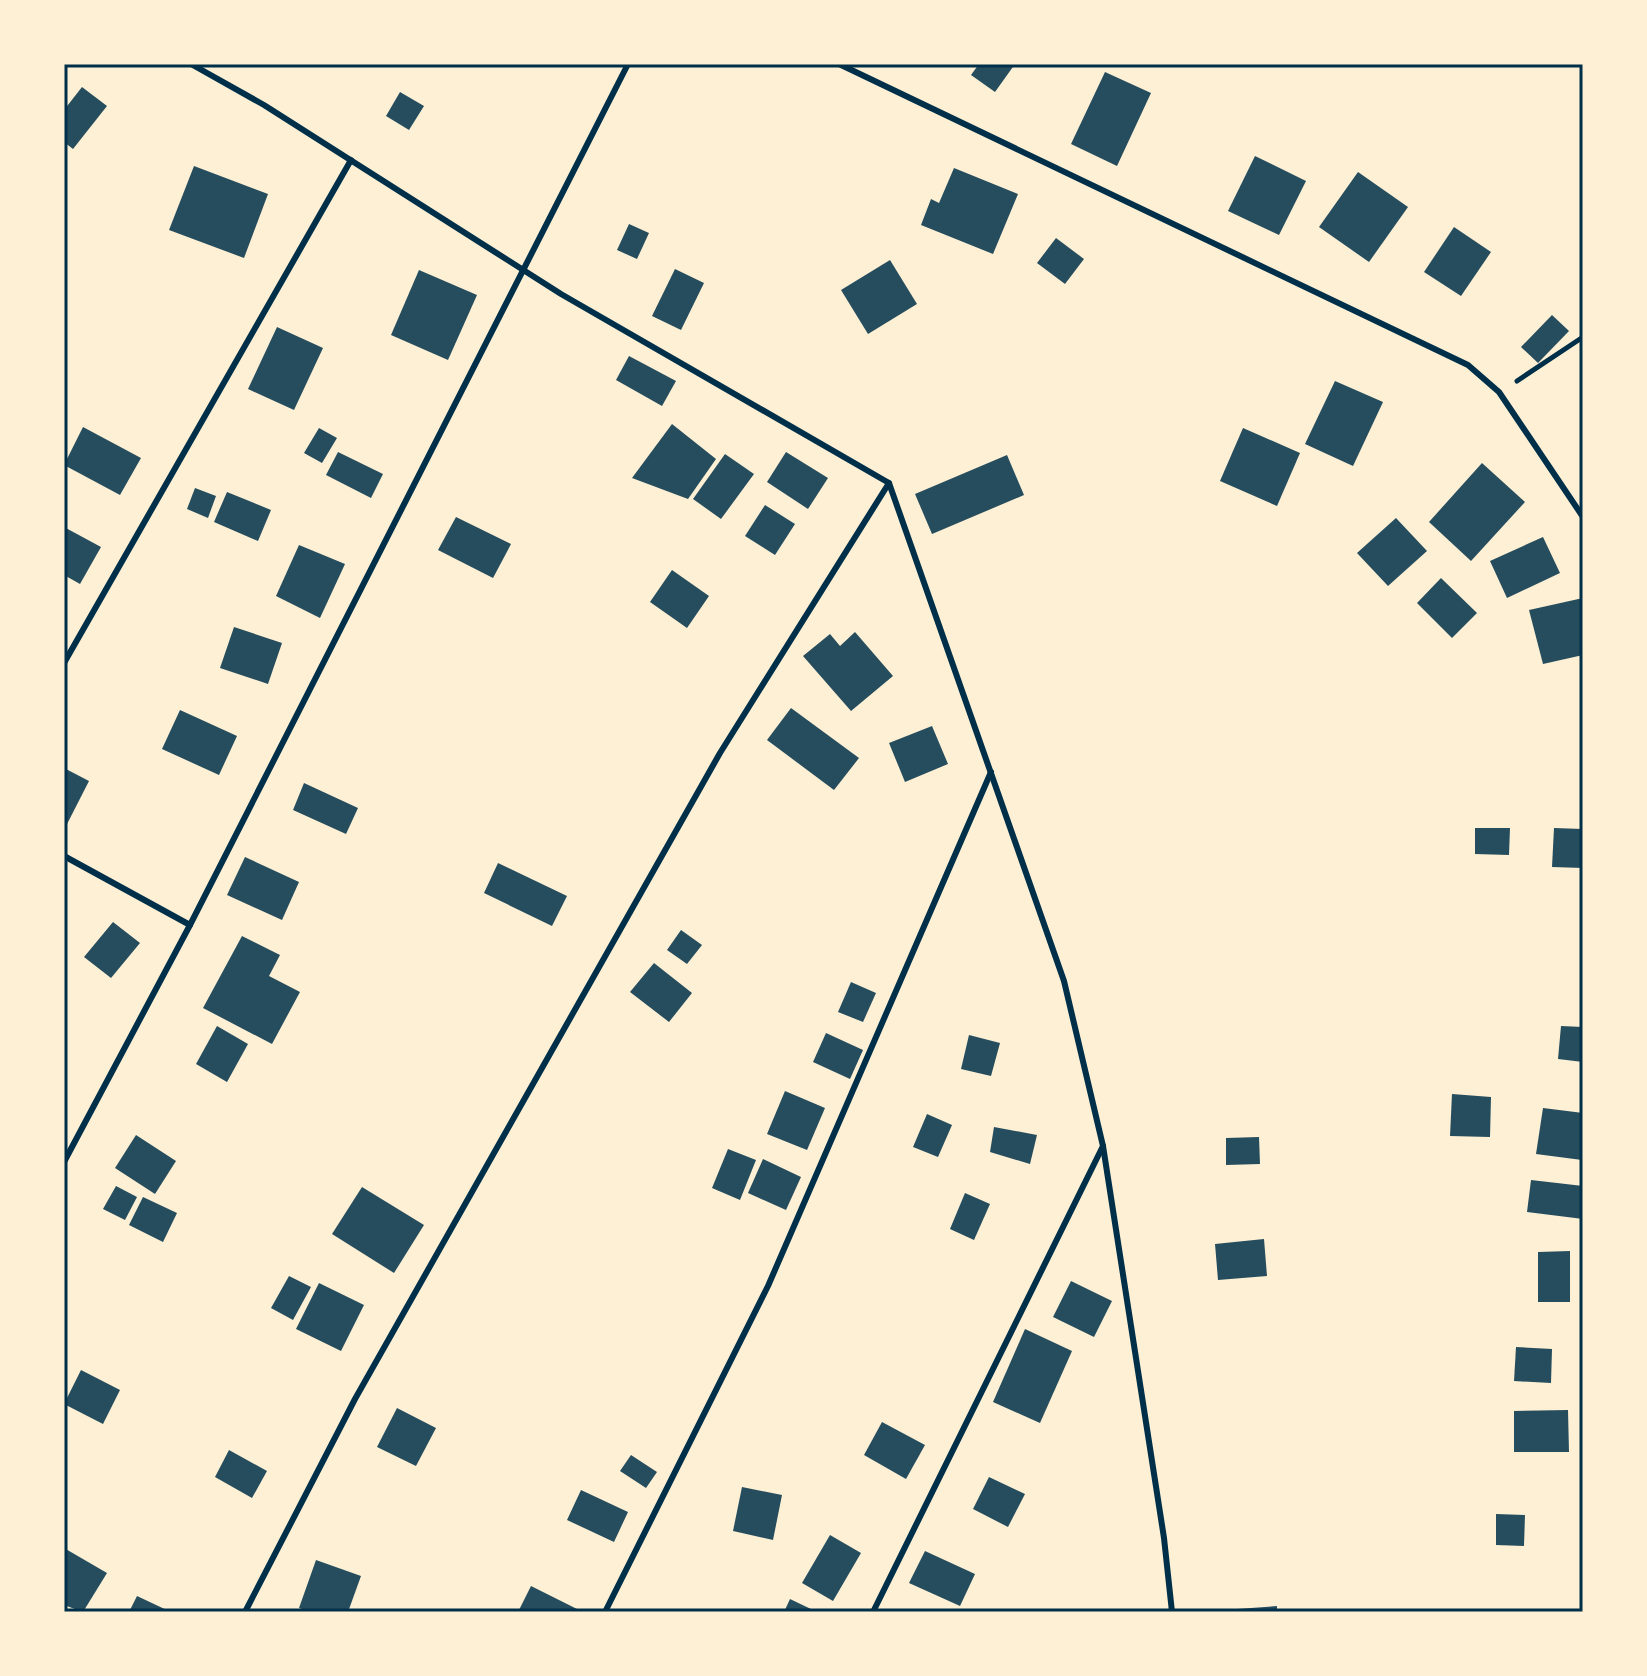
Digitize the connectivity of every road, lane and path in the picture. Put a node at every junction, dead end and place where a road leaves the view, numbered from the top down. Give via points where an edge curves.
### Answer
1 (191, 64) edge
2 (628, 64) edge
3 (839, 64) edge
4 (351, 160) junction
5 (524, 269) junction
6 (1583, 337) edge
7 (1499, 392) junction
8 (889, 483) junction
9 (1583, 517) edge
10 (64, 663) edge
11 (991, 772) junction
12 (64, 856) edge
13 (190, 925) junction
14 (1103, 1146) junction
15 (64, 1162) edge
16 (245, 1612) edge
17 (605, 1612) edge
18 (873, 1612) edge
19 (1172, 1612) edge

1 - 4 lane
2 - 5 lane
3 - 7 lane via 1468,365
4 - 5 lane
4 - 10 lane
5 - 8 lane
5 - 13 lane
6 - 7 path
7 - 9 lane
8 - 11 lane
8 - 16 lane via 720,753 362,1386
11 - 14 lane via 1064,981
11 - 17 lane via 768,1286
12 - 13 lane
13 - 15 lane
14 - 18 lane
14 - 19 lane

